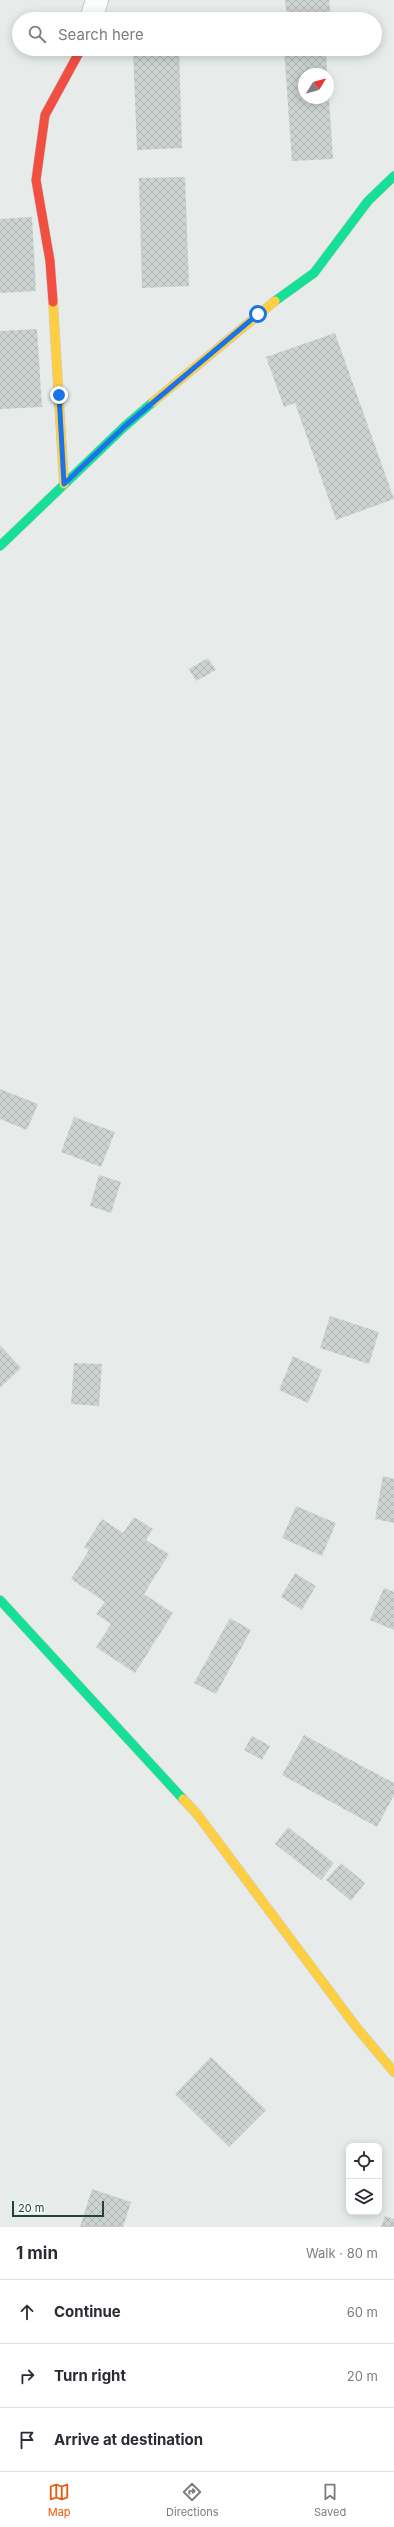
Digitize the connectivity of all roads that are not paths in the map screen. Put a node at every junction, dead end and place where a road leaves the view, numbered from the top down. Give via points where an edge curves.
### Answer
1 (97, 0) edge
2 (93, 12) edge
3 (76, 56) edge
4 (394, 176) edge
5 (64, 484) junction
6 (0, 546) edge
7 (0, 1600) edge
8 (394, 2072) edge

1 - 2 street
3 - 5 street via 45,115 36,180 50,261
4 - 5 street via 368,201 314,274 258,314 131,421
5 - 6 street
7 - 8 street via 197,1814 357,2028

